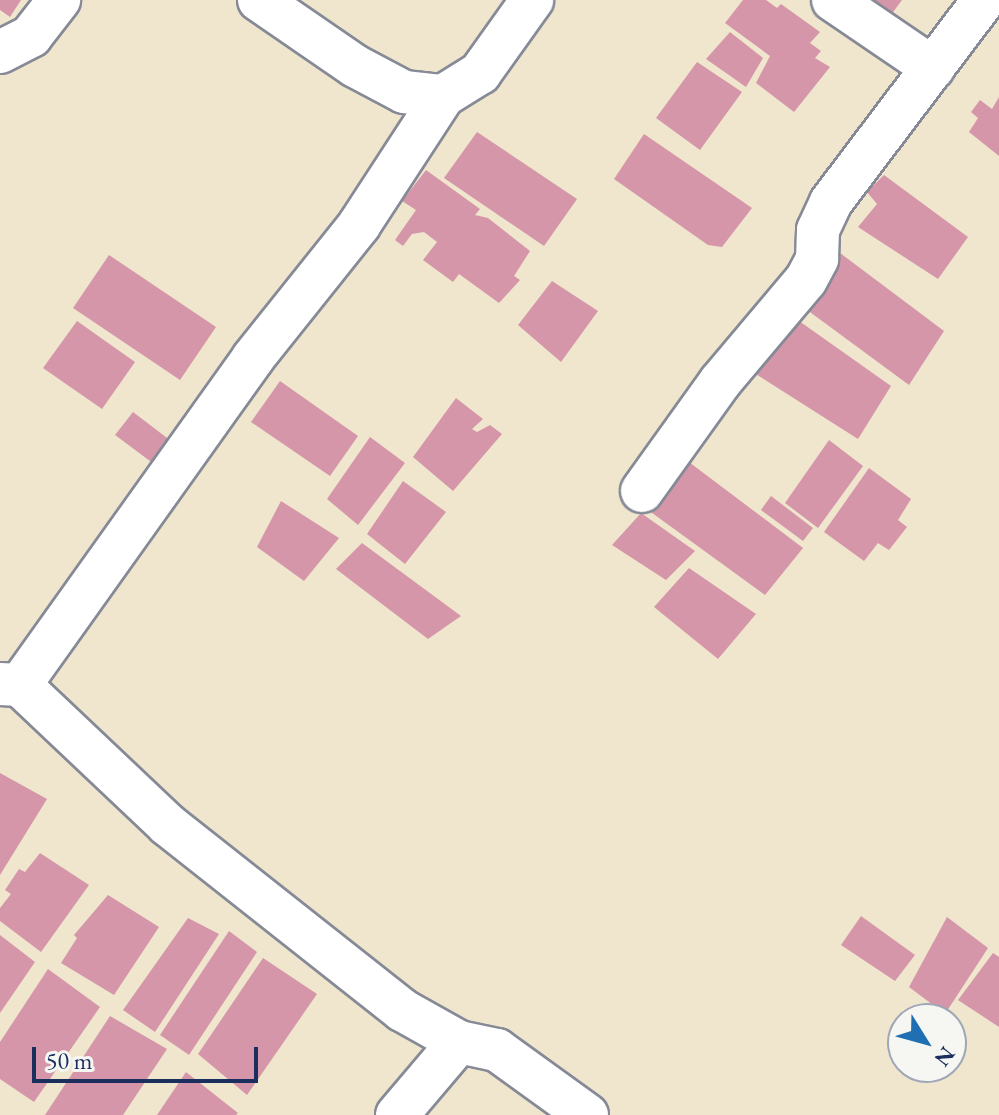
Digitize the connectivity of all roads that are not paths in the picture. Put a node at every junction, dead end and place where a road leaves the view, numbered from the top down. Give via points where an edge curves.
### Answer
1 (59, 0) edge
2 (259, 0) edge
3 (532, 0) edge
4 (833, 0) edge
5 (984, 0) edge
6 (0, 52) edge
7 (933, 68) junction
8 (443, 96) junction
9 (642, 491) dead end
10 (10, 685) edge
11 (459, 1042) junction
12 (397, 1115) edge
13 (587, 1115) edge

1 - 6 street via 31,36
2 - 8 street via 379,79 404,92
3 - 8 street via 480,73
4 - 7 street
5 - 7 street
7 - 9 street via 831,202 818,230 817,259 806,280 720,382
8 - 10 street via 359,225 253,358
10 - 11 street via 168,825 402,1010
11 - 12 street
11 - 13 street via 497,1050

